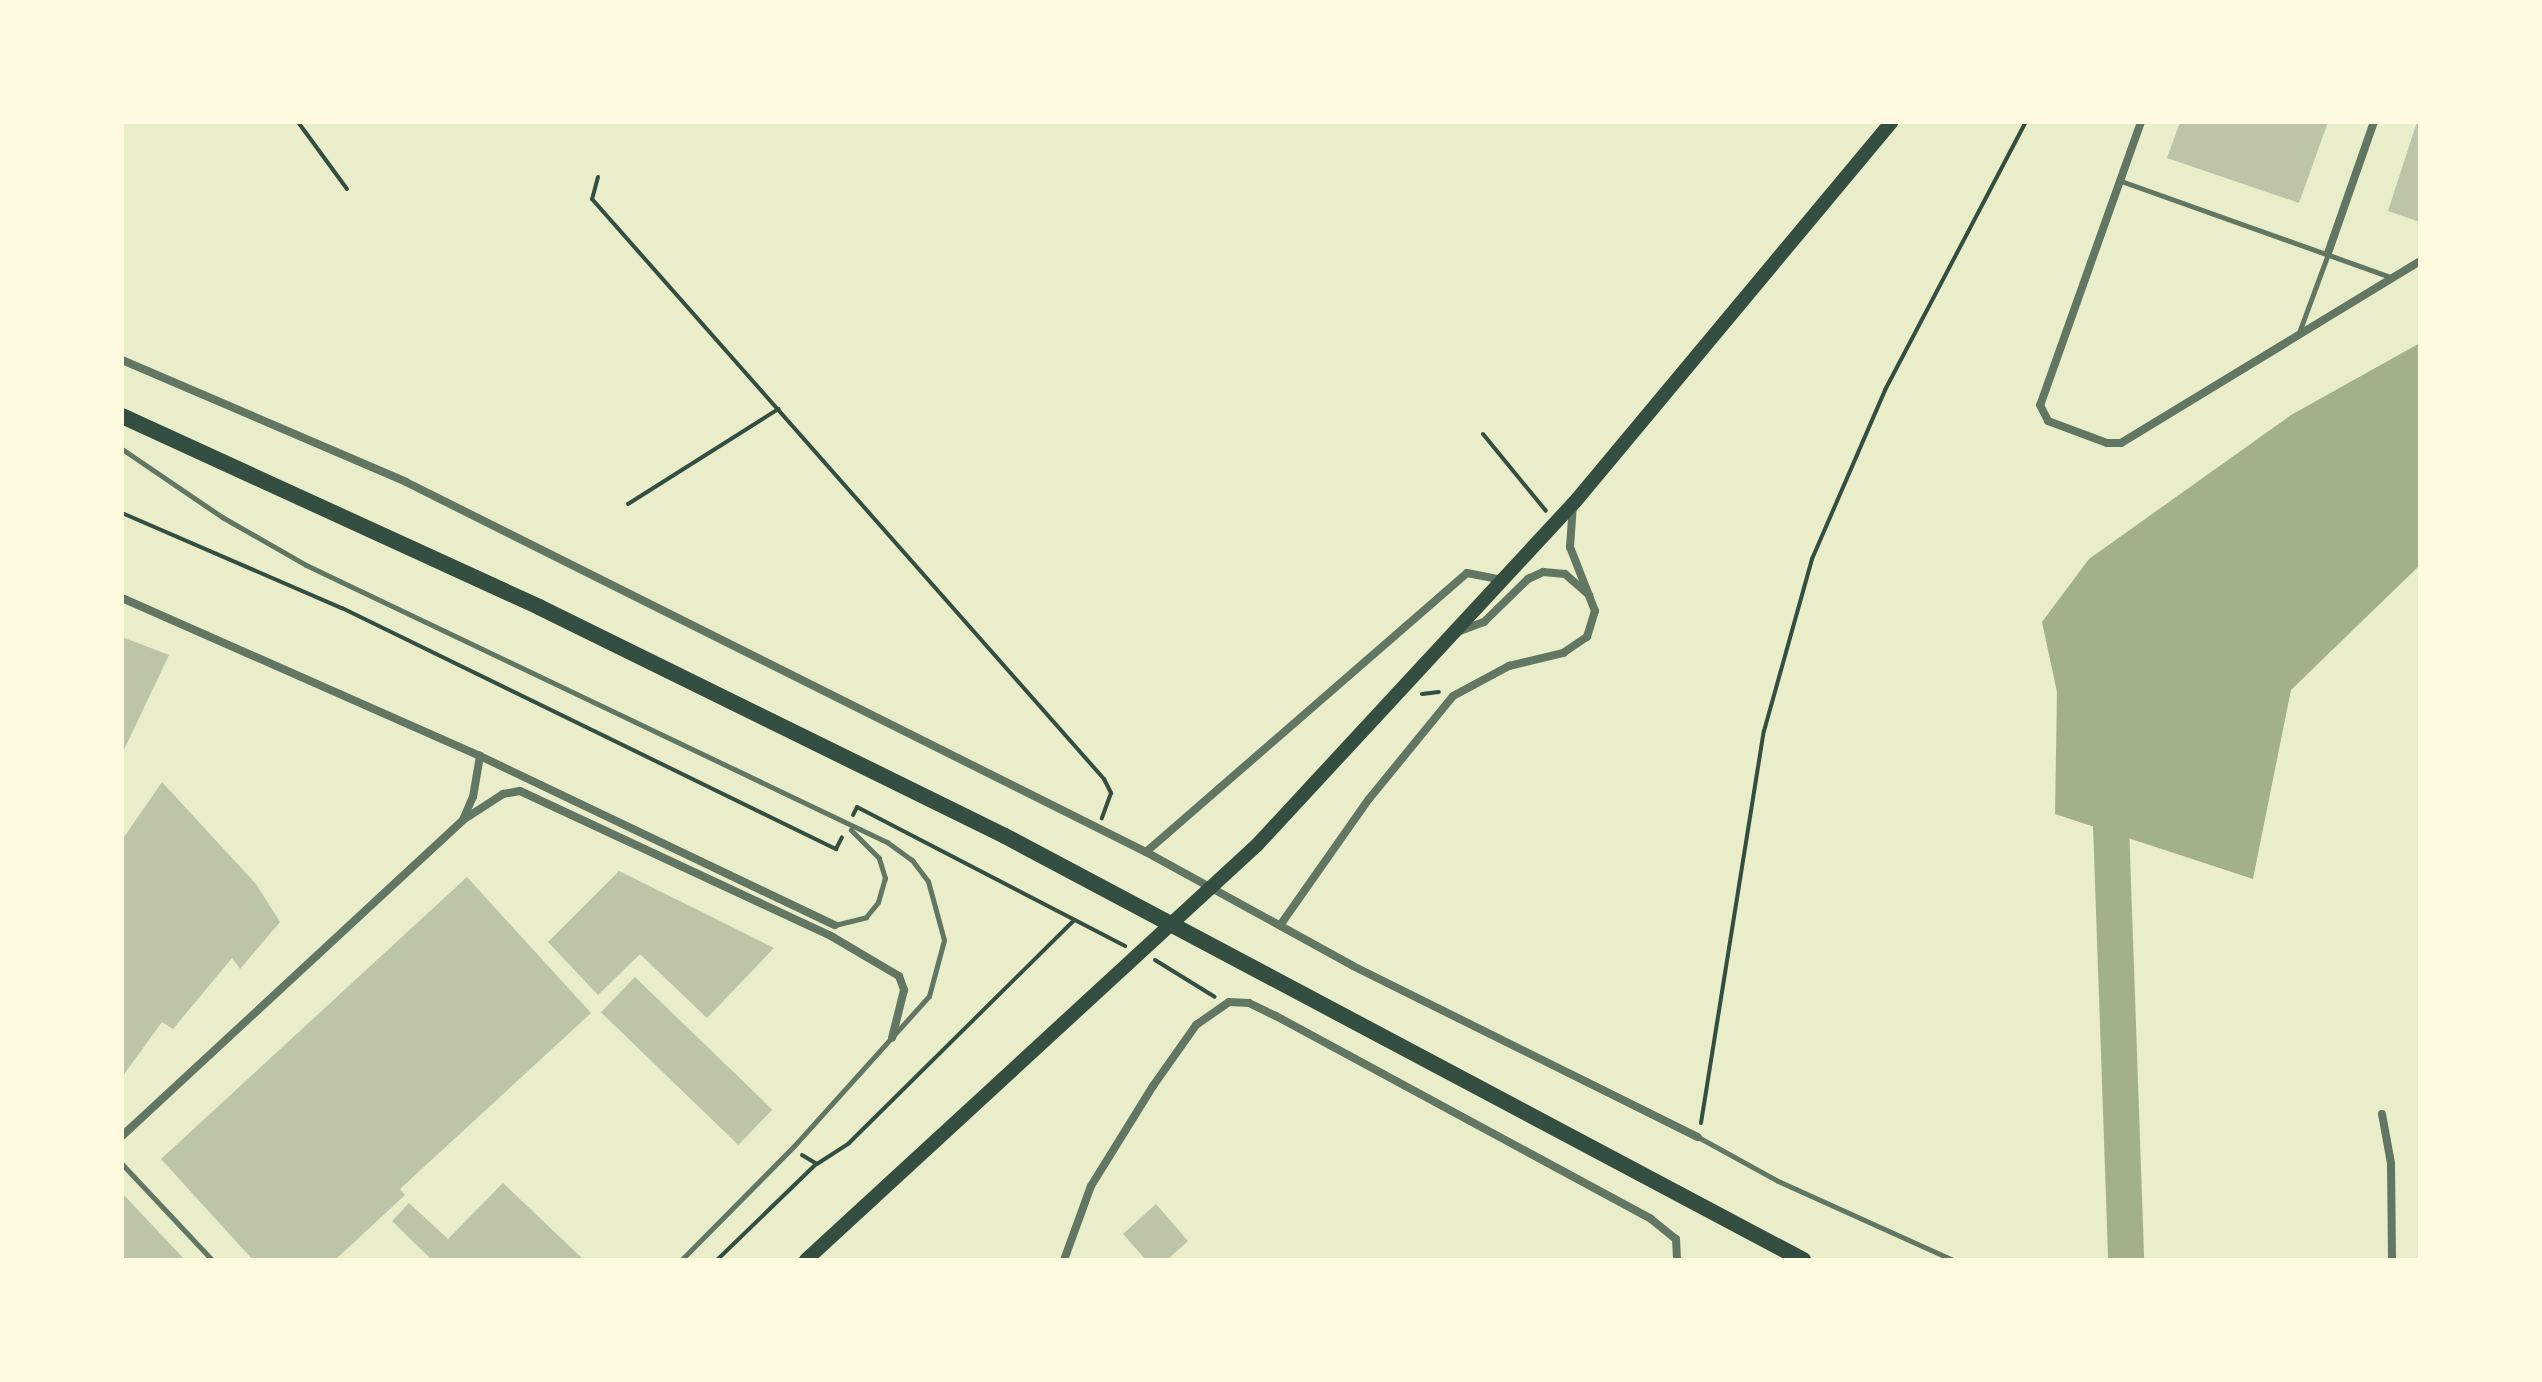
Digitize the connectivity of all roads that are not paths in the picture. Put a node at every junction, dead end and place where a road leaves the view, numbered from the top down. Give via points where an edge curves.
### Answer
1 (1892, 122) edge
2 (2141, 122) edge
3 (2374, 122) edge
4 (2121, 181) junction
5 (2328, 253) junction
6 (2420, 261) edge
7 (2393, 277) junction
8 (2298, 336) junction
9 (122, 360) edge
10 (122, 416) edge
11 (122, 449) edge
12 (1574, 503) junction
13 (1502, 580) junction
14 (122, 598) edge
15 (1592, 598) junction
16 (1457, 631) junction
17 (480, 756) junction
18 (463, 820) junction
19 (847, 827) junction
20 (1146, 852) junction
21 (1281, 924) junction
22 (835, 925) joint
23 (892, 1038) junction
24 (2382, 1114) dead end
25 (122, 1136) edge
26 (1698, 1137) joint
27 (122, 1164) edge
28 (212, 1260) edge
29 (681, 1260) edge
30 (806, 1260) edge
31 (1064, 1260) edge
32 (1677, 1260) edge
33 (1803, 1260) edge
34 (1953, 1260) edge
35 (2392, 1260) edge

1 - 12 main road
2 - 4 street
3 - 5 street
4 - 5 lane
4 - 8 street via 2040,405 2048,421 2107,443 2121,443
5 - 7 lane
5 - 8 lane
6 - 7 street
7 - 8 street
9 - 20 street via 406,482
10 - 33 highway via 539,607 1005,836
11 - 19 lane via 222,517 306,565
12 - 13 main road
12 - 15 street via 1570,547
13 - 16 main road
13 - 20 street via 1467,573
14 - 17 street
15 - 16 street via 1565,574 1550,570 1528,579 1484,622
15 - 21 street via 1594,625 1574,648 1480,679 1435,715
16 - 30 main road via 1257,845
17 - 18 street
17 - 22 street
18 - 23 street via 503,794 520,791 831,936 899,976 904,990
18 - 25 street
19 - 22 lane via 879,858 885,878 878,902 866,917
19 - 23 lane via 887,842 912,860 928,881 940,912 943,948 938,976 921,1008
20 - 21 street
21 - 26 street via 1353,966
23 - 29 lane
24 - 35 street via 2391,1163
26 - 34 lane via 1778,1181
27 - 28 lane
31 - 32 street via 1079,1213 1105,1161 1196,1025 1221,1006 1249,1003 1651,1219 1676,1239

